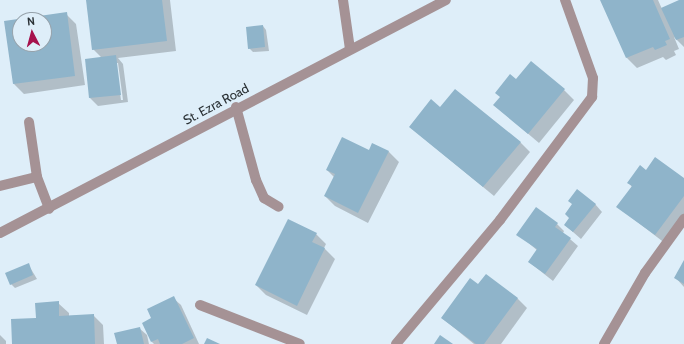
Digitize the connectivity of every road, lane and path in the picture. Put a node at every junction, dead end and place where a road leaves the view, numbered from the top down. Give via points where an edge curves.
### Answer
1 (343, 0) edge
2 (446, 0) edge
3 (565, 0) edge
4 (350, 49) junction
5 (236, 108) junction
6 (29, 122) dead end
7 (37, 177) junction
8 (0, 186) edge
9 (279, 207) dead end
10 (49, 208) junction
11 (684, 219) edge
12 (0, 233) edge
13 (200, 305) dead end
14 (300, 344) edge
15 (396, 344) edge
16 (604, 344) edge

1 - 4 street
2 - 4 street, St. Ezra Road
3 - 15 street via 593,78 592,97 500,220
4 - 5 street, St. Ezra Road
5 - 9 street via 256,180 264,198
5 - 10 street, St. Ezra Road
6 - 7 street
7 - 8 street
7 - 10 street
10 - 12 street, St. Ezra Road
11 - 16 street via 645,273
13 - 14 street

